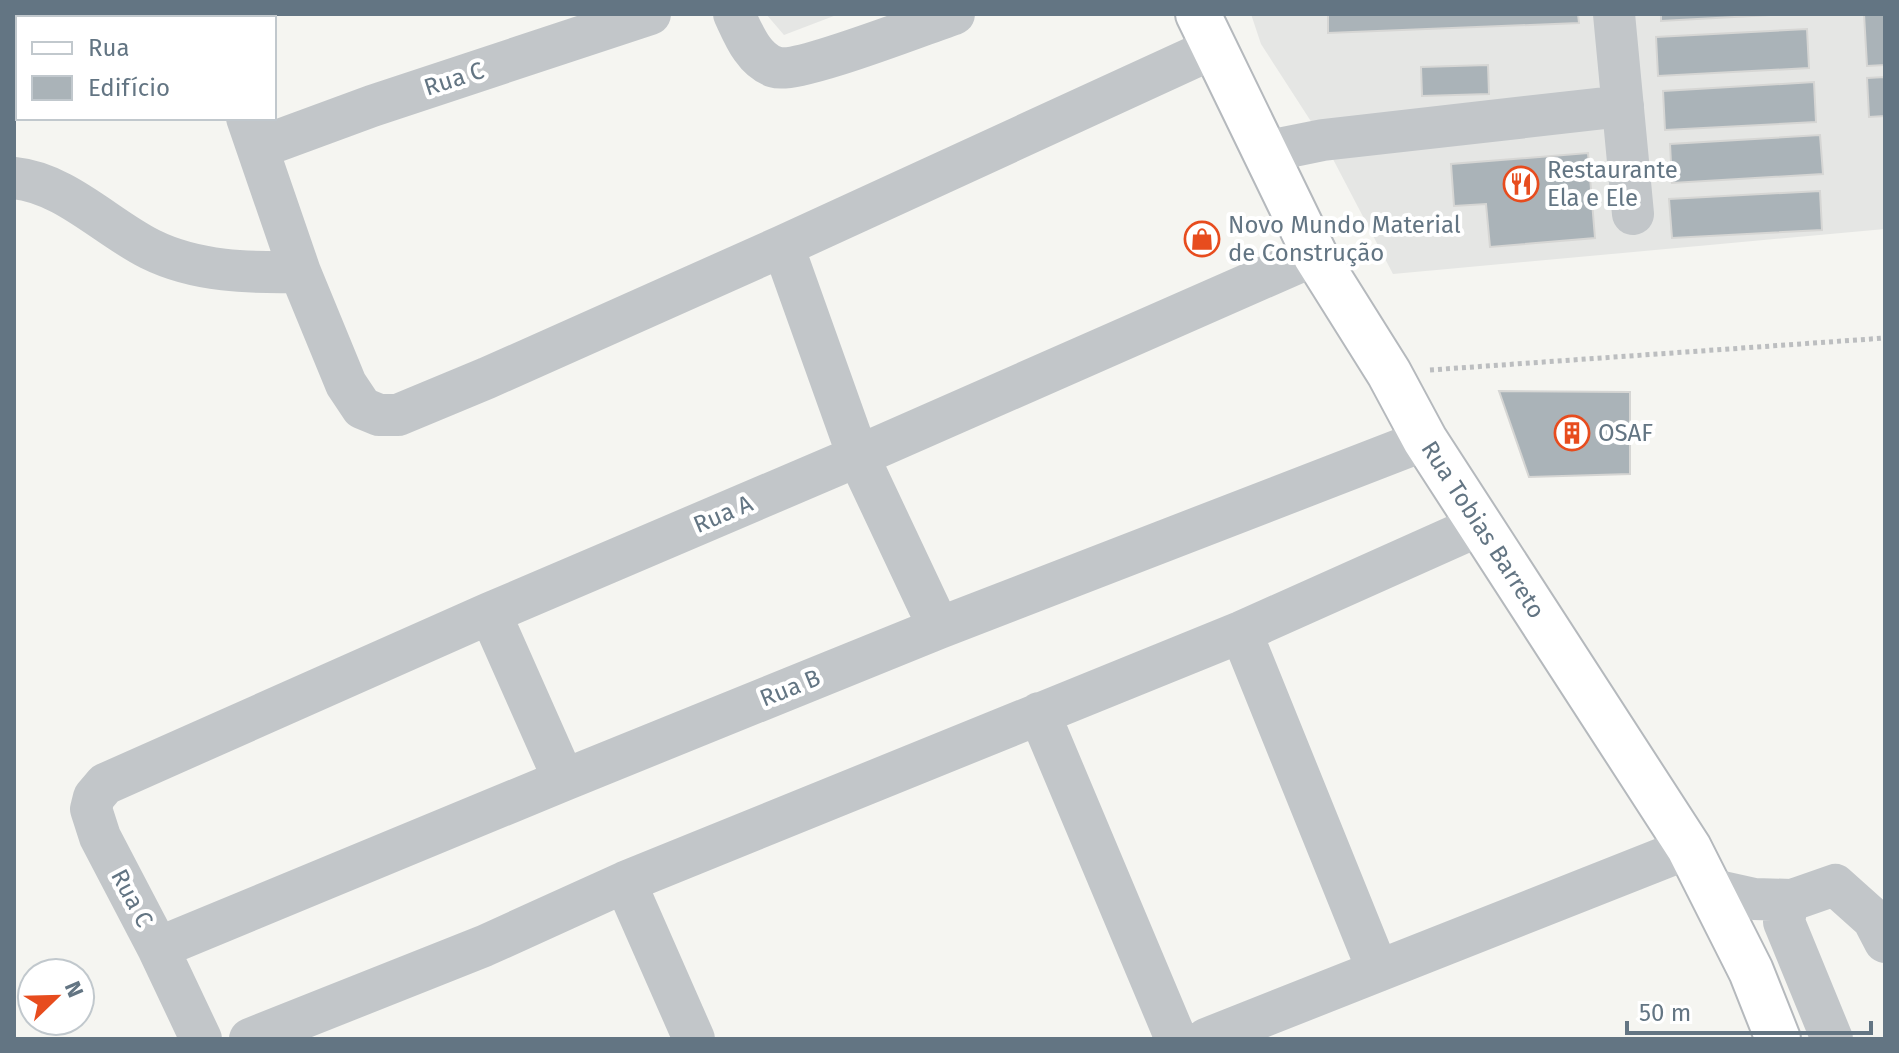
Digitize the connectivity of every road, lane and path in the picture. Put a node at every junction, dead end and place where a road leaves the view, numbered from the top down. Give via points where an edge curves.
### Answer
1 (650, 14) edge
2 (734, 14) edge
3 (954, 14) edge
4 (1614, 14) edge
5 (1206, 31) edge
6 (1623, 106) junction
7 (252, 133) edge
8 (1264, 152) junction
9 (14, 178) edge
10 (1633, 214) dead end
11 (783, 246) junction
12 (1315, 255) junction
13 (300, 272) junction
14 (1885, 338) edge
15 (1389, 373) junction
16 (1425, 440) junction
17 (858, 456) junction
18 (1480, 525) junction
19 (490, 613) junction
20 (939, 628) junction
21 (1241, 632) junction
22 (1039, 713) junction
23 (132, 774) joint
24 (564, 780) junction
25 (1689, 848) junction
26 (625, 882) junction
27 (1709, 889) junction
28 (1792, 900) junction
29 (1885, 942) edge
30 (158, 948) junction
31 (1378, 971) junction
32 (201, 1039) edge
33 (250, 1039) edge
34 (694, 1039) edge
35 (1176, 1039) edge
36 (1206, 1039) edge
37 (1778, 1039) edge
38 (1832, 1039) edge

1 - 7 street, Rua C via 372,106
2 - 3 street via 759,58 786,69
4 - 6 street
5 - 8 main road, Rua Tobias Barreto
5 - 11 street
6 - 8 street via 1323,140
6 - 10 street
7 - 13 street
8 - 12 main road, Rua Tobias Barreto
9 - 13 street via 49,188 145,246 192,264
11 - 13 street via 398,415 362,408 346,384
11 - 17 street
12 - 15 main road, Rua Tobias Barreto
12 - 17 street, Rua A
14 - 15 path
15 - 16 main road, Rua Tobias Barreto
16 - 18 main road, Rua Tobias Barreto
16 - 20 street, Rua B
17 - 19 street, Rua A
17 - 20 street
18 - 21 street
18 - 25 main road, Rua Tobias Barreto
19 - 23 street, Rua A
19 - 24 street
20 - 24 street, Rua B
21 - 22 street
21 - 31 street
22 - 26 street
22 - 35 street
23 - 30 street, Rua C via 105,784 91,809 100,837
24 - 30 street, Rua B
25 - 27 main road, Rua Tobias Barreto
25 - 31 street
26 - 33 street via 484,946
26 - 34 street
27 - 28 street via 1754,899
27 - 37 main road, Rua Tobias Barreto
28 - 29 street via 1835,885 1873,919
28 - 38 street via 1784,922
30 - 32 street, Rua C
31 - 36 street

